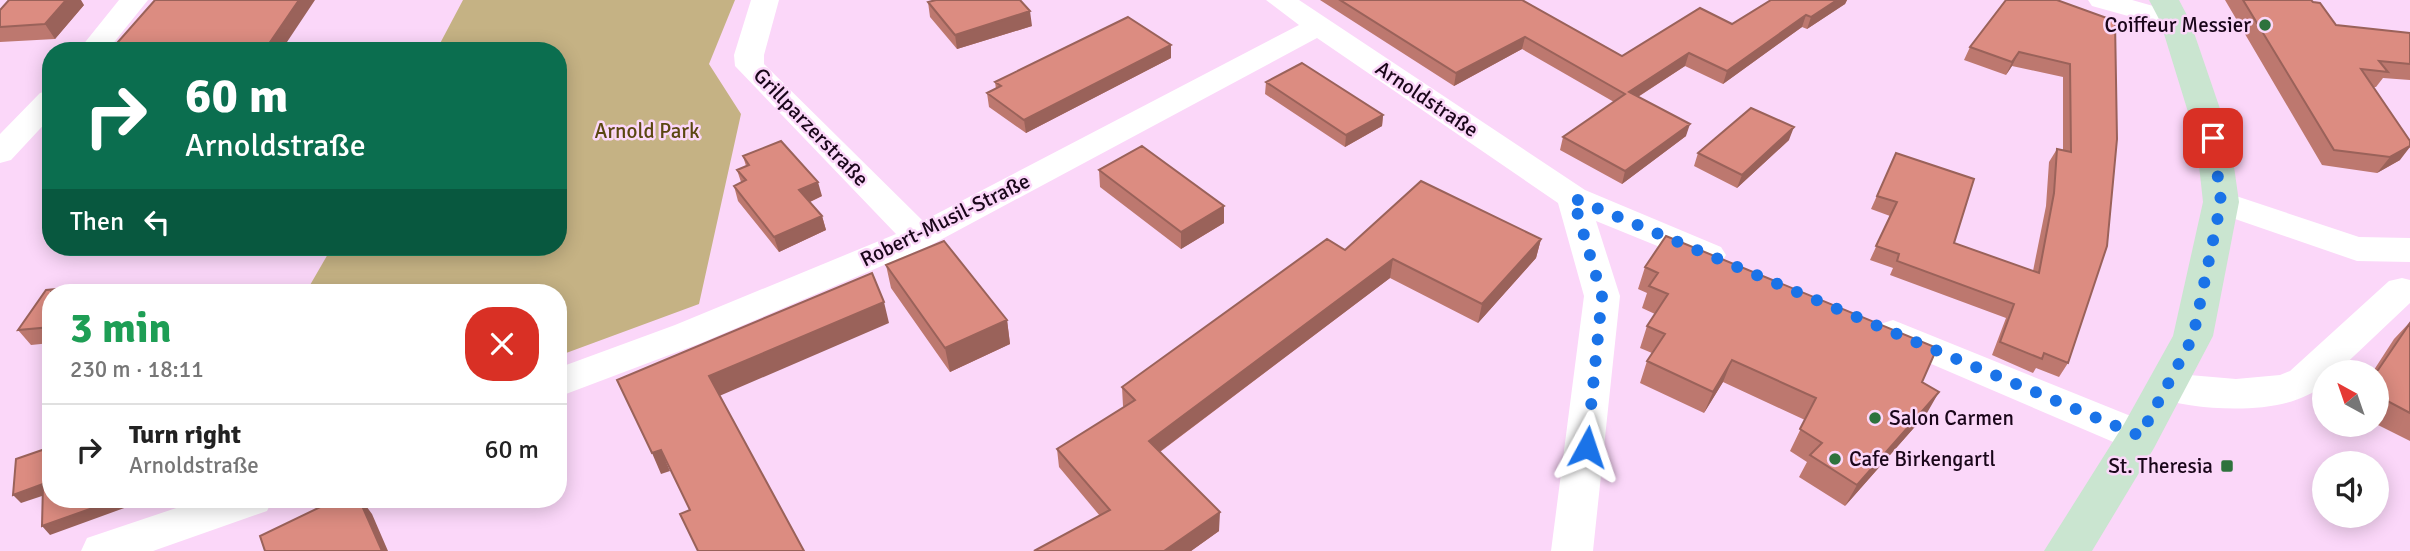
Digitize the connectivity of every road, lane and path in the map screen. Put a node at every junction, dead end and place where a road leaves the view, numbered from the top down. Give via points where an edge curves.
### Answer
1 (134, 0) edge
2 (765, 0) edge
3 (1280, 0) edge
4 (2102, 0) edge
5 (2169, 10) edge
6 (1319, 26) junction
7 (99, 42) edge
8 (42, 109) edge
9 (0, 153) edge
10 (1573, 198) junction
11 (2221, 202) junction
12 (919, 237) junction
13 (2357, 248) junction
14 (2410, 250) edge
15 (1739, 268) edge
16 (2406, 293) edge
17 (1866, 321) edge
18 (567, 380) edge
19 (2166, 387) junction
20 (2140, 436) junction
21 (226, 508) edge
22 (102, 551) edge
23 (1572, 551) edge
24 (2067, 551) edge

1 - 7 street
2 - 12 street, Grillparzerstraße via 750,66
3 - 6 street, Arnoldstraße
4 - 5 street
5 - 11 main road via 2213,138
6 - 10 street, Arnoldstraße
6 - 12 street, Robert-Musil-Straße
8 - 9 street
10 - 15 street, Arnoldstraße
10 - 23 street via 1602,296
11 - 13 street
11 - 19 main road via 2193,337
12 - 18 street, Robert-Musil-Straße
13 - 14 street
13 - 16 street
16 - 19 street via 2287,391
17 - 20 street
19 - 20 main road
20 - 24 main road
21 - 22 street

